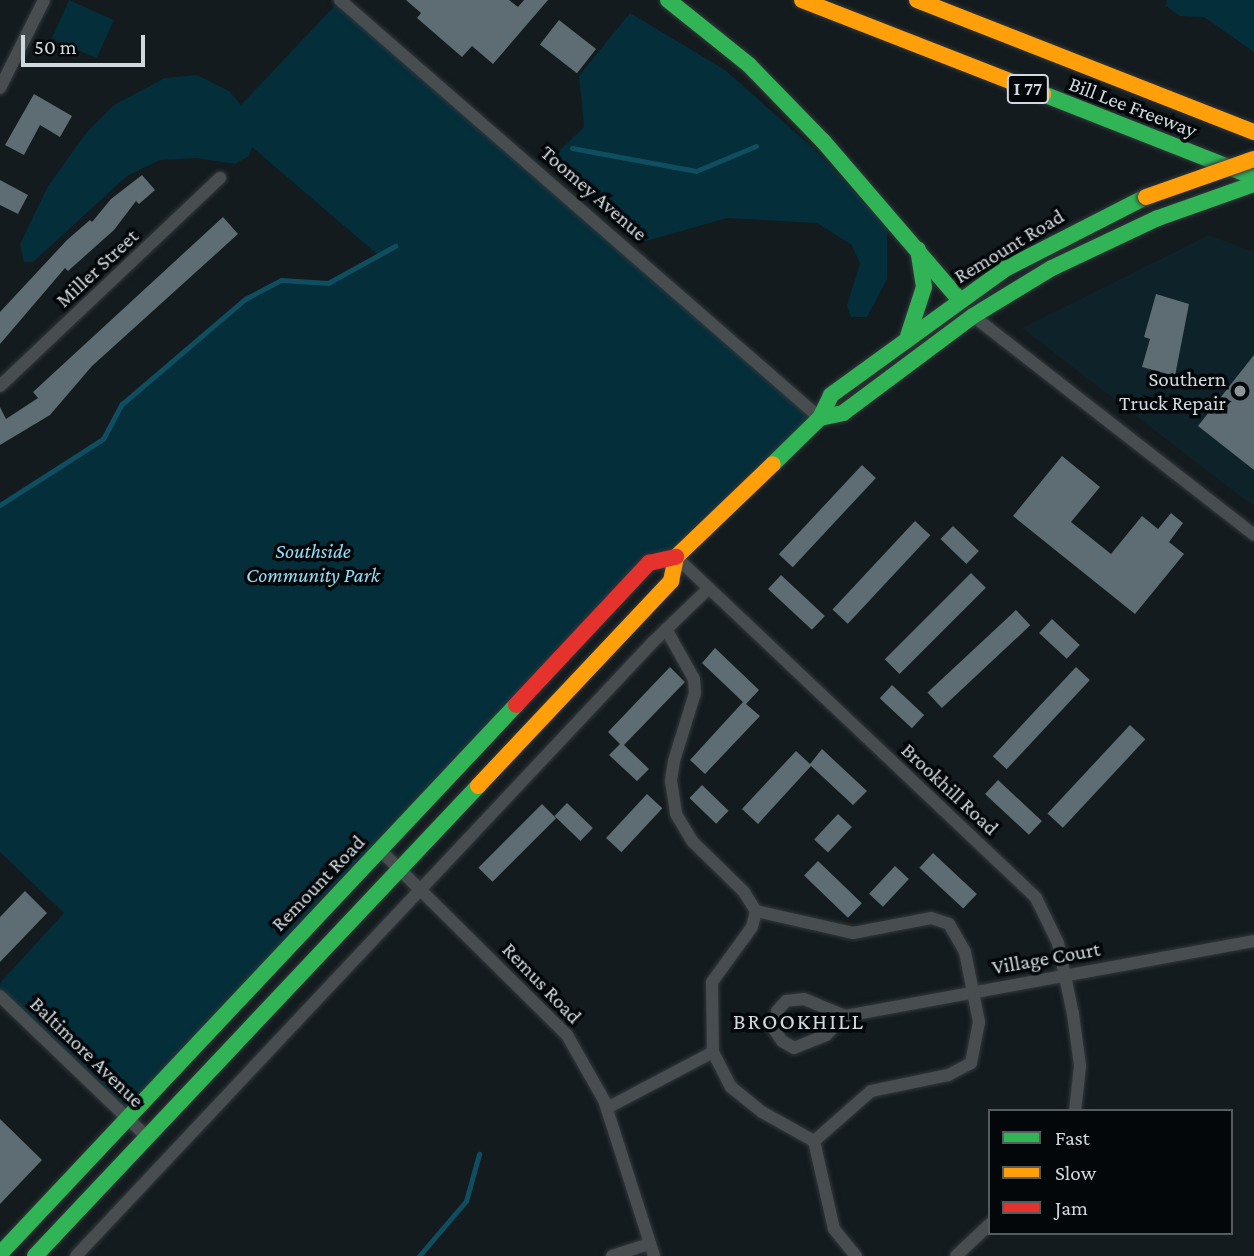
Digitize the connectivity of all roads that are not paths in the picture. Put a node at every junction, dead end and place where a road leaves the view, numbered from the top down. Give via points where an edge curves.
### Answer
1 (44, 0) edge
2 (340, 0) edge
3 (668, 0) edge
4 (802, 0) edge
5 (917, 0) edge
6 (0, 89) edge
7 (1254, 132) edge
8 (1254, 159) edge
9 (1254, 177) edge
10 (220, 178) dead end
11 (1254, 184) edge
12 (916, 246) junction
13 (960, 300) junction
14 (974, 316) junction
15 (908, 336) junction
16 (0, 386) edge
17 (820, 418) junction
18 (1254, 535) edge
19 (676, 557) junction
20 (709, 588) junction
21 (666, 629) junction
22 (380, 850) junction
23 (400, 869) junction
24 (421, 889) junction
25 (755, 911) junction
26 (1254, 941) edge
27 (1066, 975) junction
28 (975, 991) junction
29 (0, 996) edge
30 (845, 1016) junction
31 (713, 1052) junction
32 (607, 1108) junction
33 (1075, 1109) edge
34 (126, 1116) junction
35 (147, 1137) junction
36 (814, 1141) junction
37 (988, 1226) edge
38 (652, 1250) edge
39 (0, 1254) edge
40 (35, 1256) edge
41 (76, 1256) edge
42 (612, 1256) edge
43 (856, 1256) edge
44 (956, 1256) edge

1 - 6 street
2 - 17 street, Toomey Avenue
3 - 12 main road via 749,65
4 - 9 main road, Bill Lee Freeway / I 77
5 - 7 main road, Bill Lee Freeway / I 77
8 - 13 main road, Remount Road, bridge via 1146,197 1033,252
10 - 16 street, Miller Street
11 - 14 main road, Remount Road via 1177,210 1095,246
12 - 13 main road
12 - 15 main road via 923,287
13 - 14 main road
13 - 15 main road, Remount Road
14 - 17 main road, Remount Road via 843,413
14 - 18 street
15 - 17 main road, Remount Road via 831,395
17 - 19 main road, Remount Road
19 - 20 street, Brookhill Road
19 - 22 main road, Remount Road via 649,563
19 - 23 main road, Remount Road via 671,581
20 - 21 street
20 - 27 street, Brookhill Road via 1027,889 1054,931
21 - 24 street
21 - 25 street via 690,672 695,693 674,761 671,781 676,814 692,841 744,892
22 - 23 street, Remus Road
22 - 34 main road, Remount Road
23 - 24 street, Remus Road
23 - 35 main road, Remount Road
24 - 32 street, Remus Road via 551,1017 588,1066
24 - 41 street
25 - 28 street via 853,933 921,918 942,921 956,932
25 - 31 street via 752,927 712,982
26 - 27 street, Village Court
27 - 28 street, Village Court
27 - 33 street, Brookhill Road via 1080,1066
28 - 30 street, Village Court
28 - 36 street via 979,1034 971,1063 948,1074 871,1091
29 - 34 street, Baltimore Avenue
30 - 30 street, Village Court via 804,999 786,1001 777,1011 773,1028 794,1048 826,1035
31 - 32 street
31 - 36 street via 731,1087 762,1112
32 - 38 street, Remus Road
34 - 35 street, Baltimore Avenue
34 - 39 main road, Remount Road
35 - 40 main road, Remount Road
36 - 43 street via 834,1229
37 - 44 street
38 - 42 street

